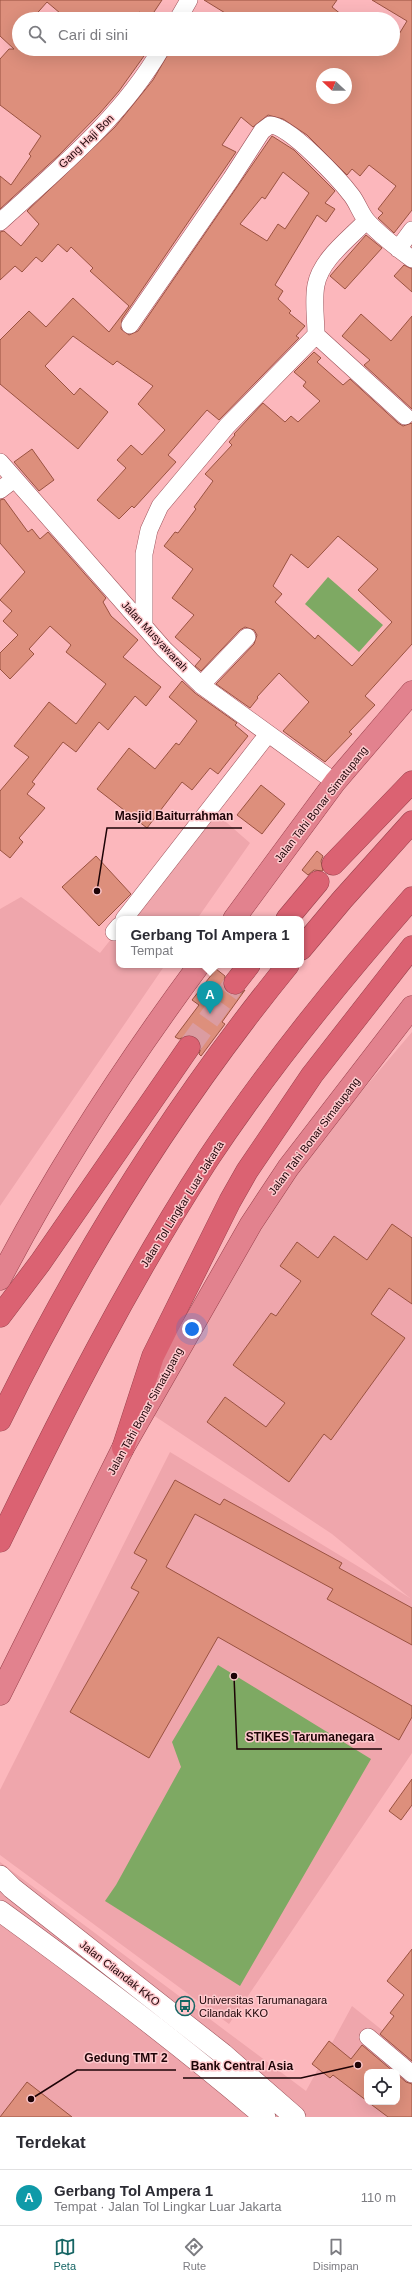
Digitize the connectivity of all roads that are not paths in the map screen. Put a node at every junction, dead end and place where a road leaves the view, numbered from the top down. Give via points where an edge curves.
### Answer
1 (189, 0) edge
2 (182, 12) edge
3 (156, 56) edge
4 (366, 221) junction
5 (0, 222) edge
6 (412, 230) edge
7 (398, 249) junction
8 (412, 259) edge
9 (130, 325) dead end
10 (316, 335) junction
11 (405, 416) dead end
12 (0, 462) edge
13 (13, 480) junction
14 (0, 490) edge
15 (144, 625) junction
16 (247, 637) dead end
17 (201, 685) junction
18 (412, 692) edge
19 (268, 734) junction
20 (335, 782) junction
21 (412, 782) edge
22 (412, 822) edge
23 (333, 864) dead end
24 (318, 882) dead end
25 (412, 898) edge
26 (127, 916) edge
27 (236, 916) edge
28 (290, 916) edge
29 (304, 945) edge
30 (412, 947) edge
31 (197, 968) edge
32 (247, 968) edge
33 (286, 968) edge
34 (235, 983) tunnel mouth
35 (412, 1007) edge
36 (189, 1047) tunnel mouth
37 (0, 1279) edge
38 (0, 1316) edge
39 (0, 1420) edge
40 (123, 1448) junction
41 (0, 1541) edge
42 (2, 1680) edge
43 (0, 1702) edge
44 (0, 1876) edge
45 (0, 1911) edge
46 (368, 2037) dead end
47 (412, 2074) edge
48 (266, 2117) edge
49 (295, 2117) edge

1 - 2 street
3 - 5 street, Gang Haji Bon via 133,92 109,121
4 - 7 street
4 - 9 street via 353,197 338,178 281,127 270,125 262,131
4 - 10 street via 328,260 320,274 316,285
6 - 7 street
7 - 8 street
10 - 11 street
10 - 15 street via 227,426 160,506 149,530 144,554
12 - 13 street, Jalan Musyawarah
13 - 14 street
13 - 15 street, Jalan Musyawarah
15 - 17 street, Jalan Musyawarah via 164,649
16 - 17 street
17 - 19 street, Jalan Musyawarah
18 - 20 highway, Jalan Tahi Bonar Simatupang
19 - 20 street, Jalan Musyawarah
19 - 26 street
20 - 27 highway, Jalan Tahi Bonar Simatupang
21 - 23 highway
22 - 29 highway
24 - 28 highway
25 - 41 highway, Jalan Tol Lingkar Luar Jakarta via 293,1040 202,1169 143,1266 69,1400
30 - 40 highway via 312,1075 247,1171 153,1356
31 - 37 highway via 82,1134 36,1210
32 - 34 highway
33 - 39 highway via 236,1030 124,1192
35 - 40 highway, Jalan Tahi Bonar Simatupang via 288,1168 263,1205
36 - 38 highway via 40,1263
40 - 42 highway, Jalan Tahi Bonar Simatupang via 21,1652
42 - 43 street
44 - 49 street, Jalan Cilandak KKO via 223,2054
45 - 48 street, Jalan Cilandak KKO via 119,1998
46 - 47 street

